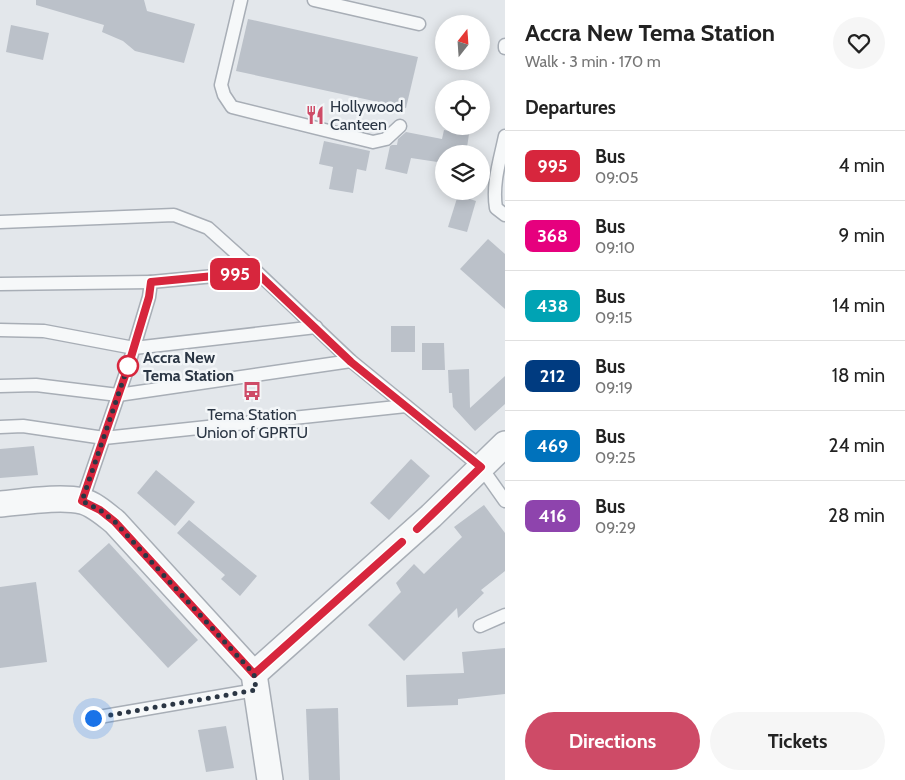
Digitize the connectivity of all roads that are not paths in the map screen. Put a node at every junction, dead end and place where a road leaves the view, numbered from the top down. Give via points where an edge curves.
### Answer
1 (241, 0) edge
2 (314, 0) edge
3 (419, 24) dead end
4 (400, 126) dead end
5 (505, 136) edge
6 (505, 215) edge
7 (0, 222) edge
8 (256, 272) junction
9 (151, 282) junction
10 (0, 284) edge
11 (316, 327) junction
12 (0, 330) edge
13 (134, 348) junction
14 (351, 362) junction
15 (0, 386) edge
16 (118, 395) junction
17 (406, 406) junction
18 (0, 427) edge
19 (104, 438) junction
20 (505, 444) edge
21 (481, 467) junction
22 (82, 501) junction
23 (505, 501) edge
24 (0, 504) edge
25 (505, 615) edge
26 (480, 626) dead end
27 (255, 682) junction
28 (93, 718) dead end
29 (270, 780) edge

1 - 4 lane via 221,85 232,107 373,142 386,138
2 - 3 lane
5 - 6 lane via 494,197 496,208
7 - 8 lane via 174,215 208,228
8 - 9 lane
8 - 11 lane
9 - 10 lane
9 - 13 lane
11 - 13 lane
11 - 14 lane
12 - 13 lane via 44,331
13 - 16 lane
14 - 16 lane
14 - 17 lane
15 - 16 lane via 36,385
16 - 19 lane
17 - 19 lane
17 - 21 lane
18 - 19 lane via 23,426
19 - 22 lane
20 - 21 street
21 - 23 lane
21 - 27 street
22 - 24 street
22 - 27 street via 115,522
25 - 26 lane
27 - 28 lane
27 - 29 street

